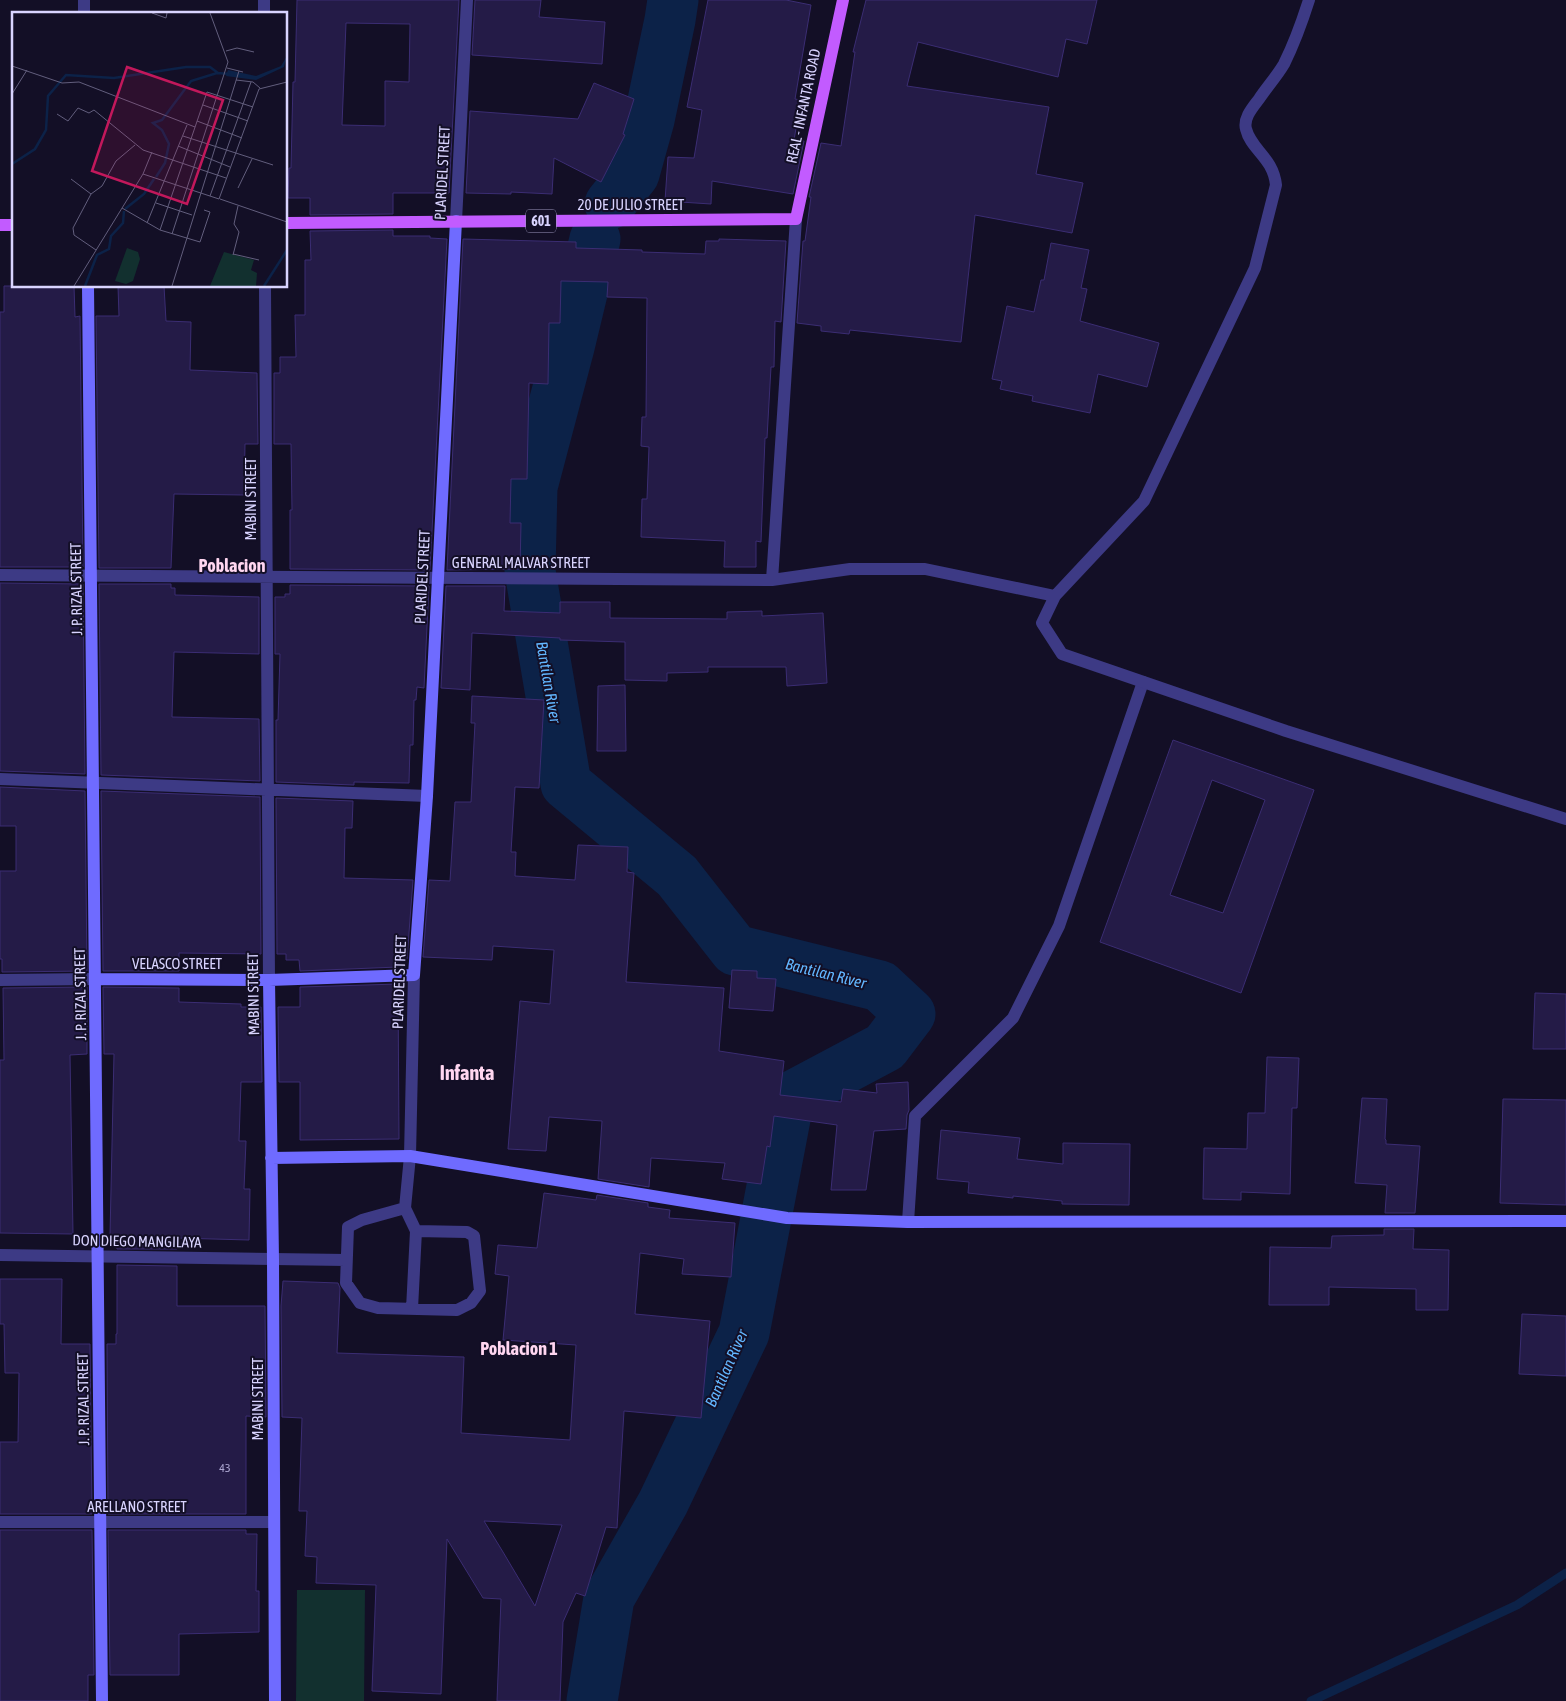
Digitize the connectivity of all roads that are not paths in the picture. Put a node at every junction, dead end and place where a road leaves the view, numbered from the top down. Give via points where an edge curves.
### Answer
1 (467, 0) edge
2 (843, 0) edge
3 (1309, 0) edge
4 (796, 219) junction
5 (456, 222) junction
6 (288, 223) edge
7 (88, 288) edge
8 (265, 288) edge
9 (0, 575) edge
10 (92, 576) junction
11 (267, 577) junction
12 (438, 578) junction
13 (772, 580) junction
14 (1055, 596) junction
15 (1143, 682) junction
16 (0, 778) edge
17 (94, 782) junction
18 (269, 789) junction
19 (427, 796) junction
20 (1566, 819) edge
21 (414, 976) junction
22 (96, 979) junction
23 (0, 980) edge
24 (269, 980) junction
25 (410, 1156) junction
26 (272, 1158) junction
27 (405, 1208) junction
28 (1566, 1221) edge
29 (908, 1222) junction
30 (416, 1231) junction
31 (0, 1255) edge
32 (98, 1257) junction
33 (273, 1259) junction
34 (346, 1260) junction
35 (412, 1310) junction
36 (0, 1522) edge
37 (101, 1522) junction
38 (273, 1522) junction
39 (102, 1701) edge
40 (275, 1701) edge

1 - 5 street, PLARIDEL STREET
2 - 4 main road, REAL - INFANTA ROAD
3 - 14 street via 1283,65 1248,116 1246,128 1250,138 1271,165 1276,185 1255,268 1144,501
4 - 5 main road, 20 DE JULIO STREET / 601
4 - 13 street
5 - 6 main road, 20 DE JULIO STREET / 601
5 - 12 street, PLARIDEL STREET
7 - 10 street, J. P. RIZAL STREET
8 - 11 street, MABINI STREET
9 - 10 street, GENERAL MALVAR STREET
10 - 11 street, GENERAL MALVAR STREET
10 - 17 street, J. P. RIZAL STREET
11 - 12 street, GENERAL MALVAR STREET
11 - 18 street, MABINI STREET
12 - 13 street, GENERAL MALVAR STREET
12 - 19 street, PLARIDEL STREET
13 - 14 street, GENERAL MALVAR STREET via 850,569 925,569
14 - 15 street via 1042,623 1062,654
15 - 20 street
15 - 29 street via 1059,926 1013,1018 916,1116
16 - 17 street
17 - 18 street
17 - 22 street, J. P. RIZAL STREET
18 - 19 street
18 - 24 street, MABINI STREET
19 - 21 street, PLARIDEL STREET
21 - 24 street, VELASCO STREET
21 - 25 street, PLARIDEL STREET
22 - 23 street, VELASCO STREET
22 - 24 street, VELASCO STREET
22 - 32 street, J. P. RIZAL STREET
24 - 26 street, MABINI STREET
25 - 26 street
25 - 27 street, PLARIDEL STREET
25 - 29 street via 787,1218
26 - 33 street, MABINI STREET
27 - 30 street
27 - 34 street via 348,1226
28 - 29 street
30 - 35 street
30 - 35 street via 467,1232 474,1236 480,1291 471,1303 457,1310
31 - 32 street, DON DIEGO MANGILAYA
32 - 33 street, DON DIEGO MANGILAYA
32 - 37 street, J. P. RIZAL STREET
33 - 34 street, DON DIEGO MANGILAYA
33 - 38 street, MABINI STREET
34 - 35 street via 346,1284 360,1303 378,1308
36 - 37 street, ARELLANO STREET
37 - 38 street, ARELLANO STREET
37 - 39 street, J. P. RIZAL STREET
38 - 40 street, MABINI STREET

